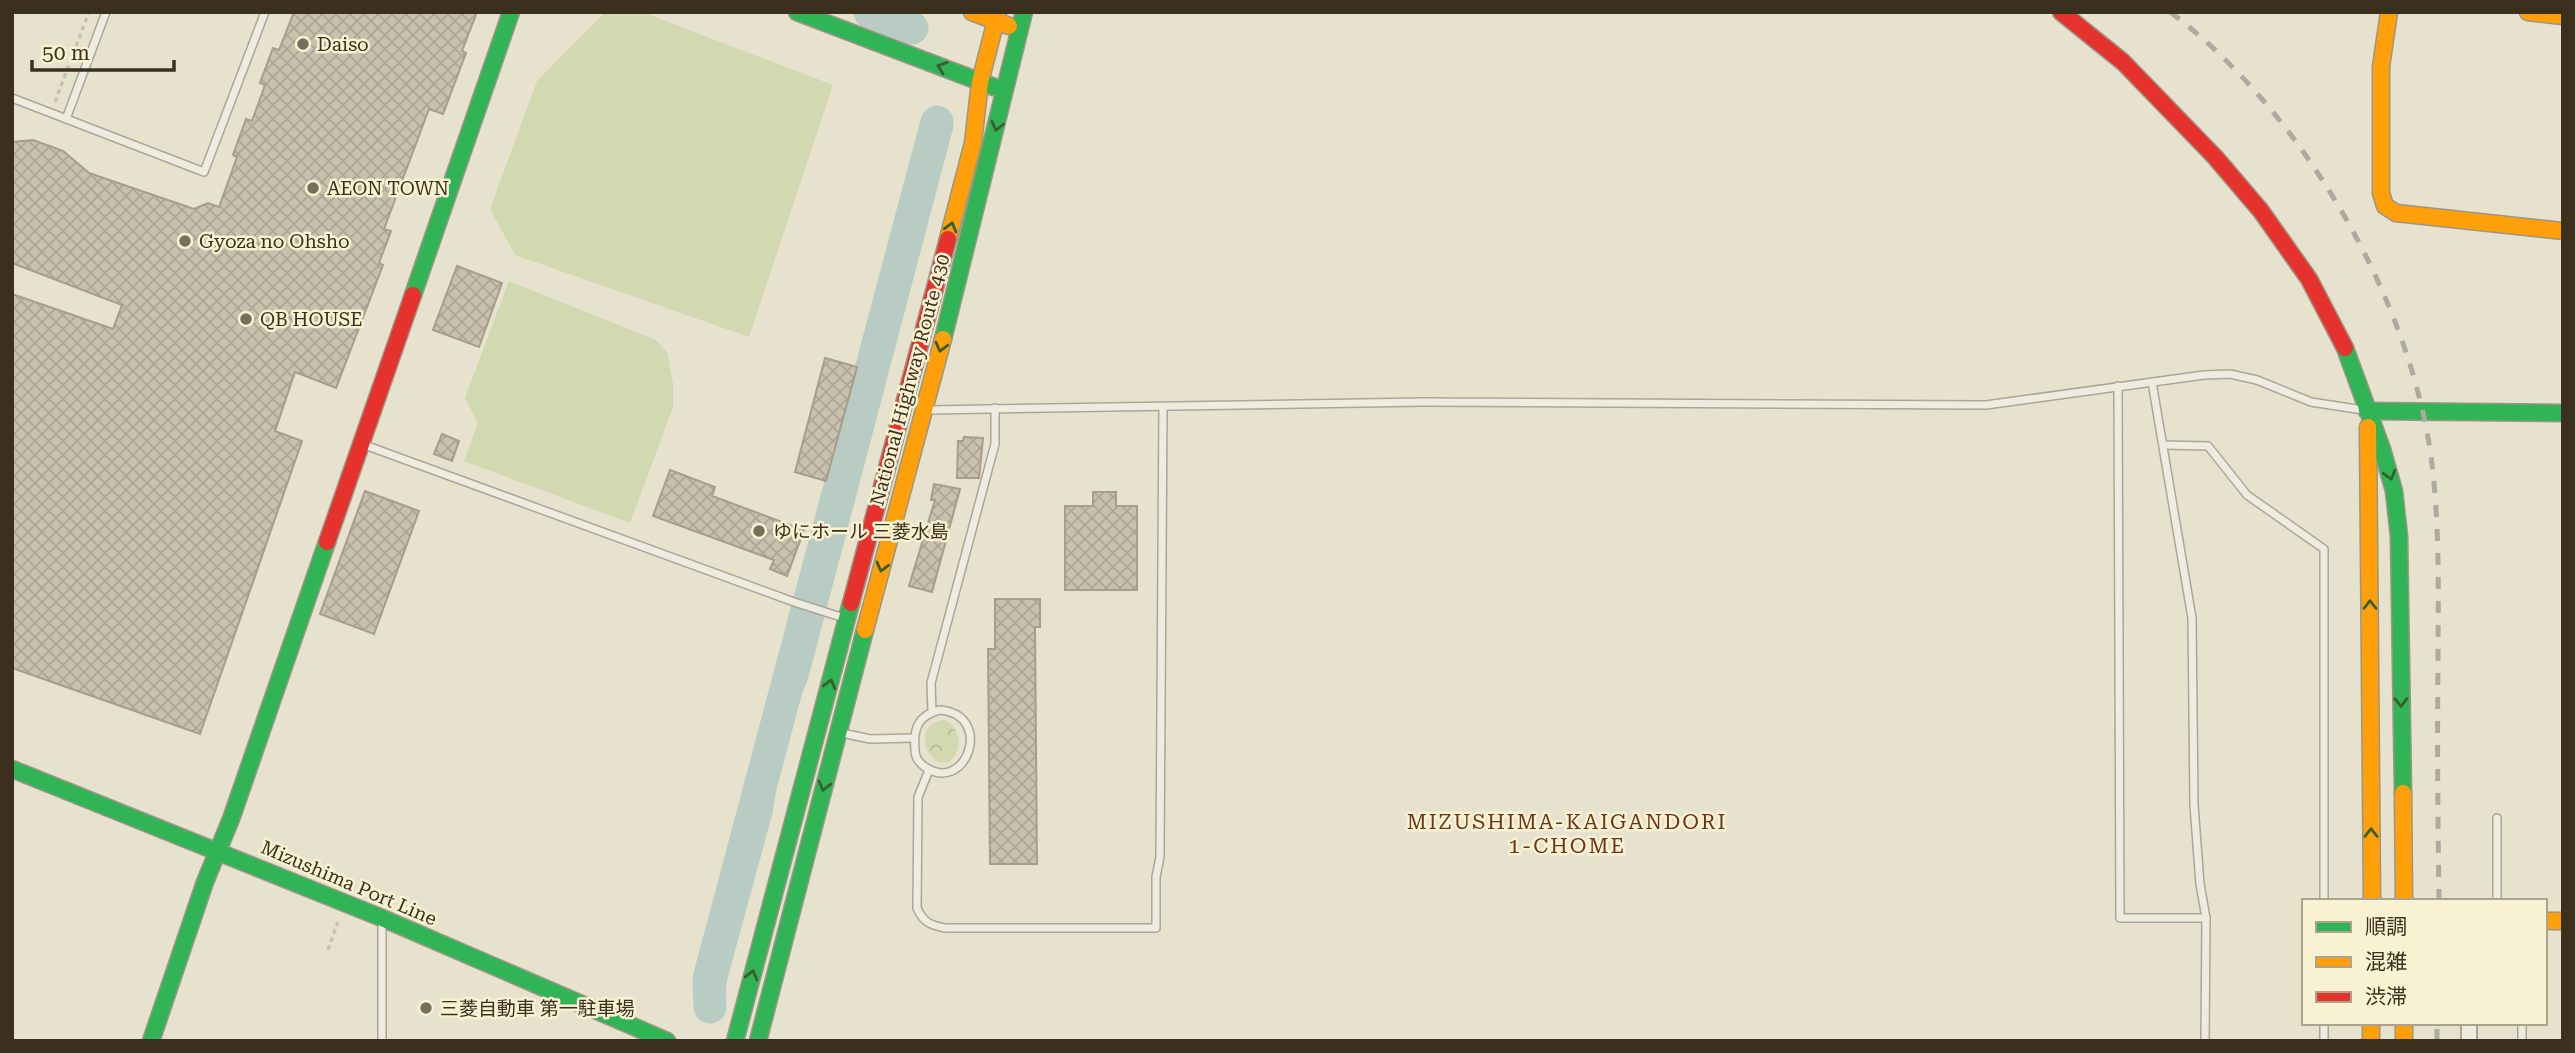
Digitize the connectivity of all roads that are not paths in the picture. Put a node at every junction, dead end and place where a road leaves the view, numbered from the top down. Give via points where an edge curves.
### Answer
1 (106, 12) edge
2 (265, 12) edge
3 (511, 12) edge
4 (797, 12) edge
5 (972, 12) edge
6 (1024, 12) edge
7 (2061, 12) edge
8 (2389, 12) edge
9 (2528, 12) edge
10 (2563, 16) edge
11 (996, 17) edge
12 (1020, 29) junction
13 (980, 82) junction
14 (1006, 91) junction
15 (12, 97) edge
16 (66, 119) junction
17 (2563, 231) edge
18 (2152, 382) junction
19 (2118, 387) junction
20 (905, 404) junction
21 (1163, 406) junction
22 (995, 408) junction
23 (925, 410) junction
24 (2367, 411) junction
25 (2563, 413) edge
26 (361, 443) junction
27 (2164, 445) junction
28 (848, 618) junction
29 (867, 623) junction
30 (932, 712) junction
31 (819, 728) junction
32 (838, 732) junction
33 (914, 738) junction
34 (12, 769) edge
35 (929, 770) junction
36 (2497, 818) dead end
37 (218, 851) junction
38 (2324, 899) edge
39 (2372, 899) edge
40 (2404, 899) edge
41 (2497, 899) edge
42 (382, 918) junction
43 (2206, 918) junction
44 (151, 1041) edge
45 (382, 1041) edge
46 (667, 1041) edge
47 (735, 1041) edge
48 (758, 1041) edge
49 (2205, 1041) edge

1 - 16 lane
2 - 16 lane via 204,172
3 - 26 main road
13 -> 4 main road
5 - 11 main road
6 - 12 main road, National Highway Route 430
7 - 24 main road via 2123,62 2261,211 2309,279 2347,351
8 - 17 main road via 2382,67 2381,192 2385,206 2396,214
9 - 10 main road
11 - 12 main road
11 - 13 main road, National Highway Route 430
12 - 14 main road, National Highway Route 430
13 - 14 main road
20 -> 13 main road, National Highway Route 430 via 973,143
14 -> 23 main road, National Highway Route 430
15 - 16 lane
18 - 19 lane
18 - 24 lane via 2230,374 2311,402
18 - 27 lane
19 - 21 lane via 1986,405 1423,402
19 - 43 lane via 2120,918
20 - 23 lane
20 - 28 main road, National Highway Route 430
21 - 22 lane
21 - 35 lane via 1156,928 931,926 916,908 918,797
22 - 23 lane
22 - 30 lane via 995,444 931,682
23 -> 29 main road, National Highway Route 430
24 - 25 main road
39 -> 24 main road
24 -> 40 main road via 2394,491 2399,536
26 - 28 lane
26 - 37 main road
27 - 38 lane via 2208,446 2247,495 2325,549
27 - 43 lane via 2192,618 2194,804
28 - 29 lane
31 -> 28 main road, National Highway Route 430
29 - 32 main road, National Highway Route 430
30 - 33 lane via 918,723
30 - 35 lane via 957,715 969,729 970,741 969,753 957,768
31 - 32 lane
47 -> 31 main road, National Highway Route 430
32 - 33 lane via 870,739
32 -> 48 main road, National Highway Route 430
33 - 35 lane via 915,755
34 - 37 main road, Mizushima Port Line
36 - 41 lane
37 - 42 main road, Mizushima Port Line
37 - 44 main road
42 - 45 lane
42 - 46 main road, Mizushima Port Line
43 - 49 lane

